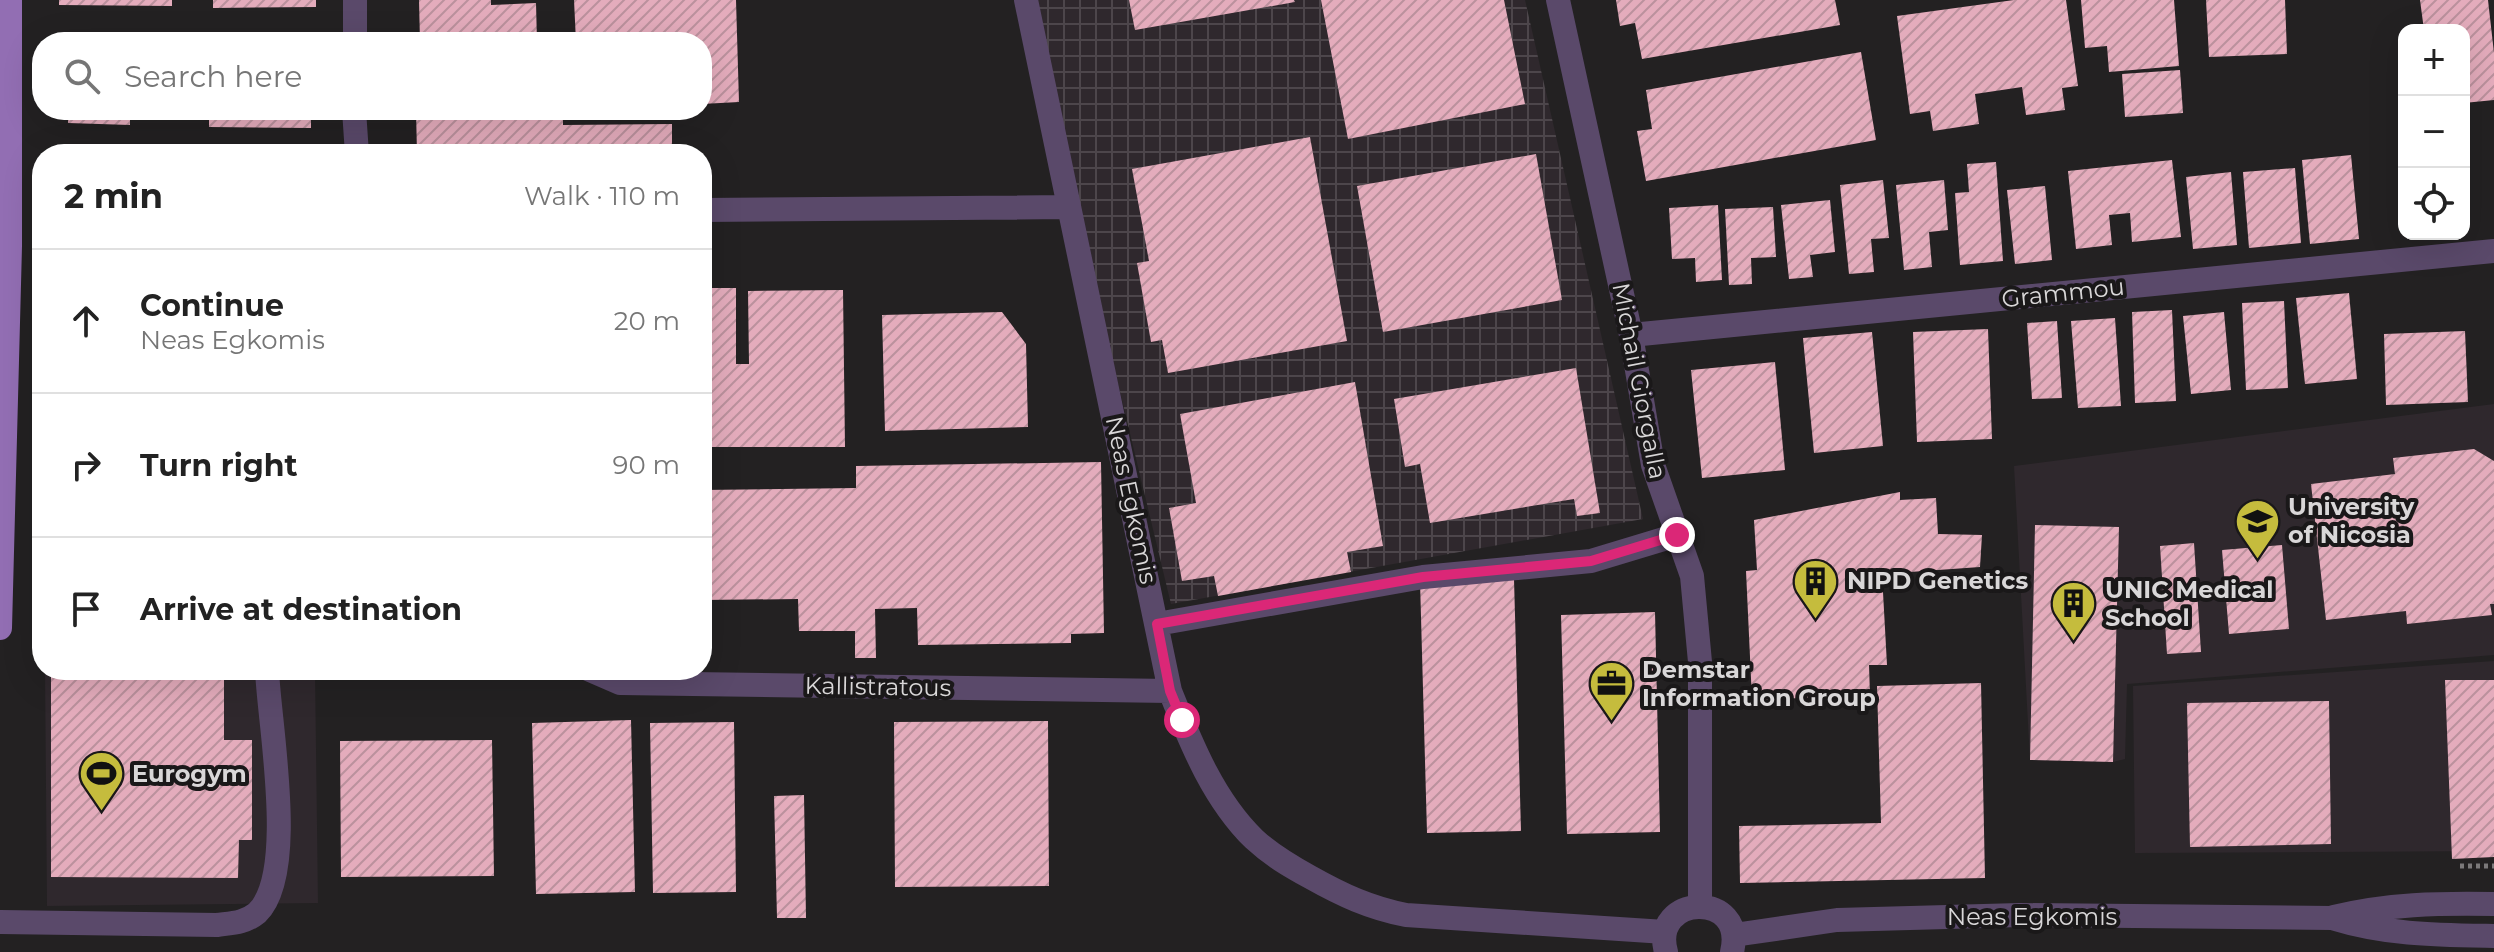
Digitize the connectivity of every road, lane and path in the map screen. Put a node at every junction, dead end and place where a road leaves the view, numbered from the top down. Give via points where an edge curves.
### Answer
1 (10, 0) edge
2 (355, 0) edge
3 (1026, 0) edge
4 (1558, 0) edge
5 (355, 32) edge
6 (355, 120) edge
7 (356, 144) edge
8 (1069, 207) junction
9 (712, 210) edge
10 (2494, 251) edge
11 (1631, 335) junction
12 (1677, 535) junction
13 (1157, 624) junction
14 (0, 628) edge
15 (268, 680) edge
16 (613, 680) edge
17 (1170, 691) junction
18 (2460, 866) dead end
19 (2494, 866) edge
20 (2494, 904) edge
21 (1700, 906) junction
22 (2332, 918) junction
23 (0, 922) edge
24 (2494, 936) edge
25 (1666, 942) edge
26 (1733, 943) edge

1 - 14 main road
2 - 5 street
3 - 8 street, Neas Egkomis
4 - 11 street, Michail Giorgalla
6 - 7 street
8 - 9 street
8 - 13 street, Neas Egkomis
10 - 11 street, Grammou
11 - 12 street, Michail Giorgalla via 1653,465
12 - 13 street via 1591,561 1423,577
12 - 21 street, Michail Giorgalla via 1692,576 1700,662
13 - 17 street, Neas Egkomis
15 - 23 street via 278,789 277,859 259,911 244,922 217,925
16 - 17 street, Kallistratous
17 - 25 street, Neas Egkomis via 1207,776 1253,838 1344,897 1406,915
18 - 19 path
20 - 22 street, Neas Egkomis via 2371,908
21 - 25 street, Neas Egkomis via 1681,911 1672,920
21 - 26 street, Neas Egkomis via 1725,917
22 - 24 street, Neas Egkomis via 2370,930
22 - 26 street, Neas Egkomis via 1837,920

